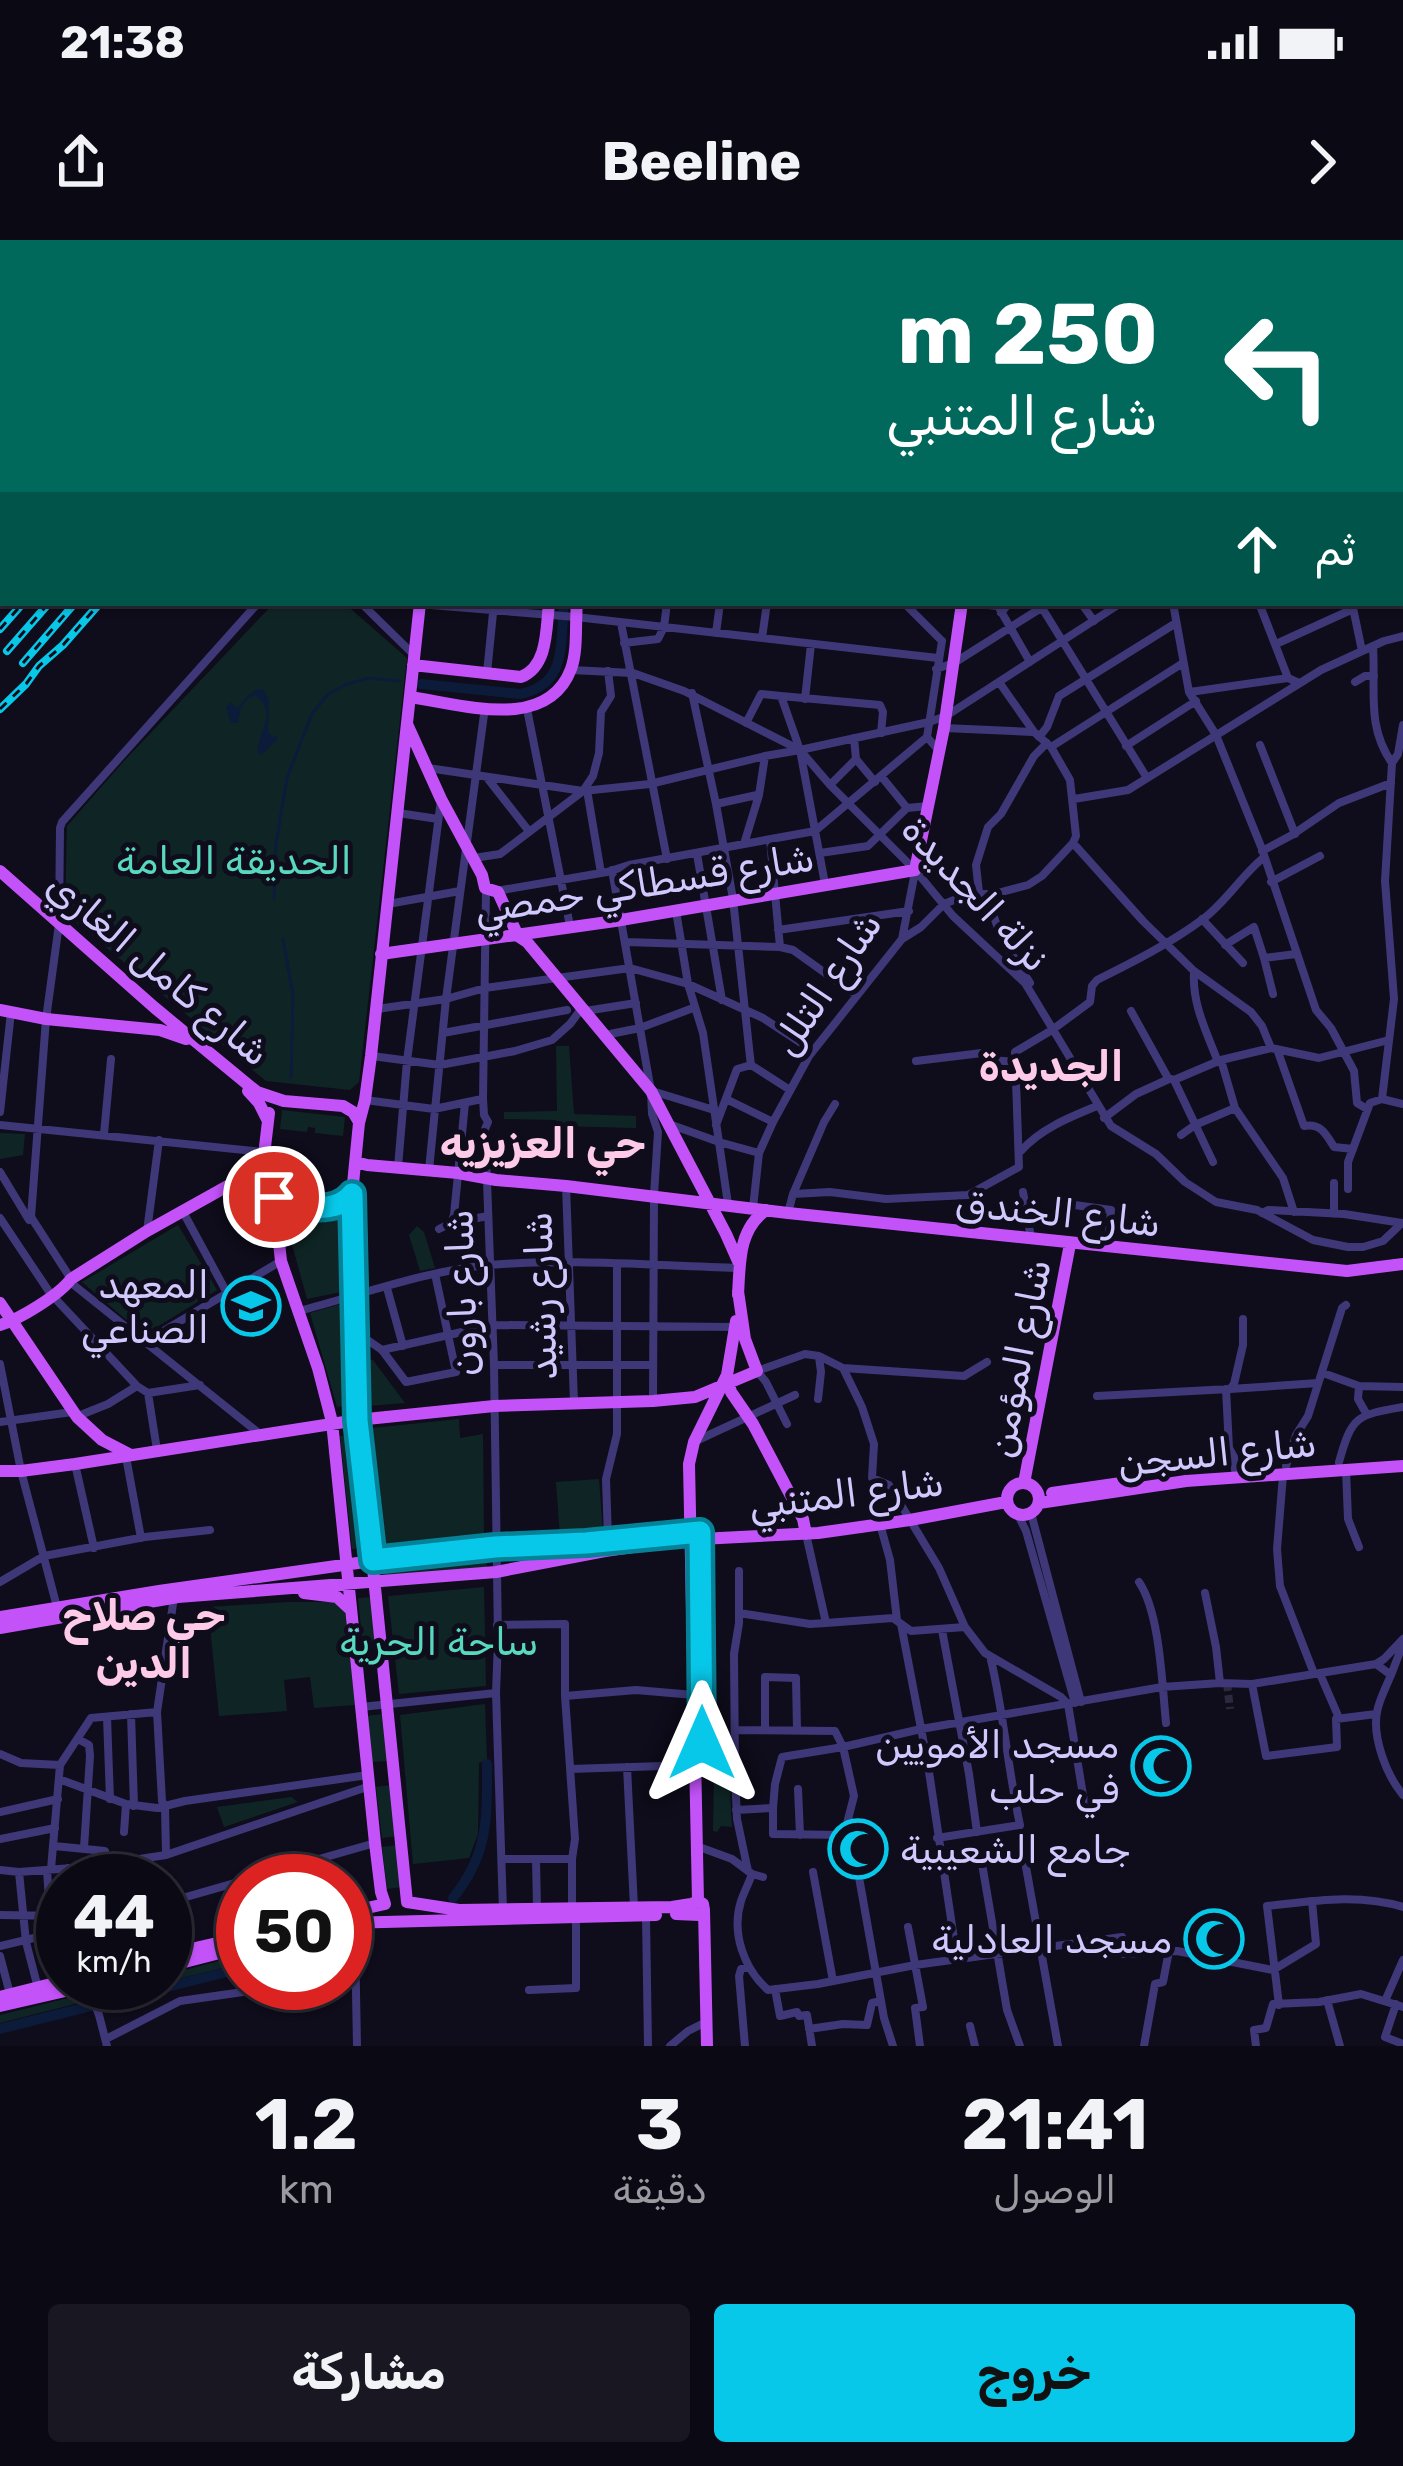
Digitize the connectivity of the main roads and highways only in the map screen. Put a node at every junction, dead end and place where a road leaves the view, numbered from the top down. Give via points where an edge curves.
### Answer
1 (415, 606) edge
2 (962, 606) edge
3 (548, 609) edge
4 (576, 610) edge
5 (414, 660) junction
6 (410, 697) junction
7 (407, 724) junction
8 (915, 870) joint
9 (0, 871) edge
10 (462, 875) road end
11 (488, 885) junction
12 (518, 936) junction
13 (381, 954) junction
14 (155, 1008) junction
15 (6, 1011) edge
16 (148, 1028) junction
17 (284, 1101) junction
18 (267, 1119) junction
19 (359, 1123) junction
20 (356, 1162) junction
21 (352, 1194) junction
22 (274, 1197) junction
23 (708, 1202) junction
24 (760, 1209) junction
25 (1070, 1244) junction
26 (280, 1262) junction
27 (1403, 1264) edge
28 (740, 1268) junction
29 (738, 1291) junction
30 (0, 1303) edge
31 (6, 1323) edge
32 (729, 1381) junction
33 (357, 1420) junction
34 (332, 1422) junction
35 (102, 1440) junction
36 (128, 1455) junction
37 (104, 1458) junction
38 (1403, 1462) edge
39 (1284, 1470) junction
40 (0, 1471) edge
41 (1024, 1483) junction
42 (1006, 1502) junction
43 (1031, 1507) junction
44 (341, 1513) junction
45 (803, 1519) junction
46 (806, 1534) junction
47 (697, 1535) junction
48 (373, 1560) junction
49 (346, 1564) junction
50 (319, 1568) junction
51 (375, 1583) junction
52 (349, 1585) junction
53 (255, 1590) junction
54 (352, 1614) junction
55 (0, 1617) edge
56 (0, 1628) edge
57 (393, 1771) junction
58 (369, 1780) junction
59 (406, 1902) junction
60 (386, 1904) junction
61 (372, 1909) edge
62 (698, 1909) junction
63 (640, 1911) junction
64 (574, 1912) junction
65 (502, 1914) junction
66 (372, 1920) edge
67 (398, 1921) junction
68 (36, 1988) edge
69 (5, 1996) edge
70 (36, 1999) edge
71 (0, 2006) edge
72 (707, 2046) edge

1 - 5 main road
2 - 8 main road, شارع التلل
3 - 5 main road via 532,673
4 - 6 main road via 571,670 547,700 527,709
5 - 6 main road
6 - 7 main road
7 - 11 main road
7 - 13 main road
8 - 12 main road, شارع قسطاكي حمصي
9 - 14 main road, شارع كامل الغازي
10 - 11 main road via 472,871
11 - 12 main road
12 - 13 main road, شارع قسطاكي حمصي
12 - 23 main road via 651,1091
13 - 19 main road
14 - 16 main road via 159,1018
14 - 17 main road, شارع كامل الغازي via 257,1092
15 - 16 main road, شارع كامل الغازي
16 - 18 main road, شارع كامل الغازي via 187,1040 251,1094
17 - 18 main road
17 - 19 main road via 349,1108
18 - 22 main road via 263,1180
19 - 20 main road
20 - 21 main road
20 - 23 main road, شارع الخندق
21 - 22 main road via 333,1207
21 - 33 main road
22 - 26 main road
23 - 24 main road, شارع الخندق
23 - 28 main road
24 - 25 main road, شارع الخندق
24 - 28 main road
25 - 27 main road, شارع الخندق via 1347,1271
25 - 41 main road, شارع المؤمن
26 - 31 main road via 258,1199 233,1183
26 - 34 main road
28 - 29 main road
29 - 32 main road
29 - 32 main road via 757,1371
30 - 31 main road
31 - 35 main road
32 - 33 main road via 694,1397
32 - 45 main road
32 - 47 main road via 689,1464
33 - 34 main road
33 - 48 main road
34 - 36 main road
34 - 44 main road
35 - 36 main road
35 - 37 main road
36 - 37 main road
37 - 40 main road
38 - 39 main road, شارع السجن
39 - 43 main road, شارع السجن
39 - 43 main road, شارع السجن via 1234,1470
41 - 42 main road via 1010,1488
41 - 43 main road via 1031,1485
42 - 43 main road via 1011,1511
42 - 46 main road, شارع المتنبي
44 - 49 main road
44 - 50 main road via 338,1546
45 - 46 main road
45 - 47 main road via 788,1529
46 - 47 main road, شارع المتنبي
47 - 48 main road, شارع المتنبي
47 - 51 main road via 496,1572
47 - 62 main road
47 - 62 main road
48 - 49 main road, شارع المتنبي
48 - 51 main road
49 - 50 main road, شارع المتنبي
49 - 52 main road
50 - 55 main road, شارع المتنبي
51 - 52 main road
51 - 57 main road
52 - 53 main road
52 - 54 main road
53 - 54 main road via 337,1597
53 - 56 main road
54 - 58 main road
57 - 58 main road
57 - 59 main road
58 - 60 main road
59 - 60 main road
59 - 65 main road
59 - 67 main road
60 - 61 main road
60 - 67 main road
62 - 63 main road
62 - 63 main road
62 - 72 main road
63 - 64 main road
64 - 65 main road
64 - 65 main road
65 - 67 main road
66 - 67 main road
68 - 69 main road
70 - 71 main road

